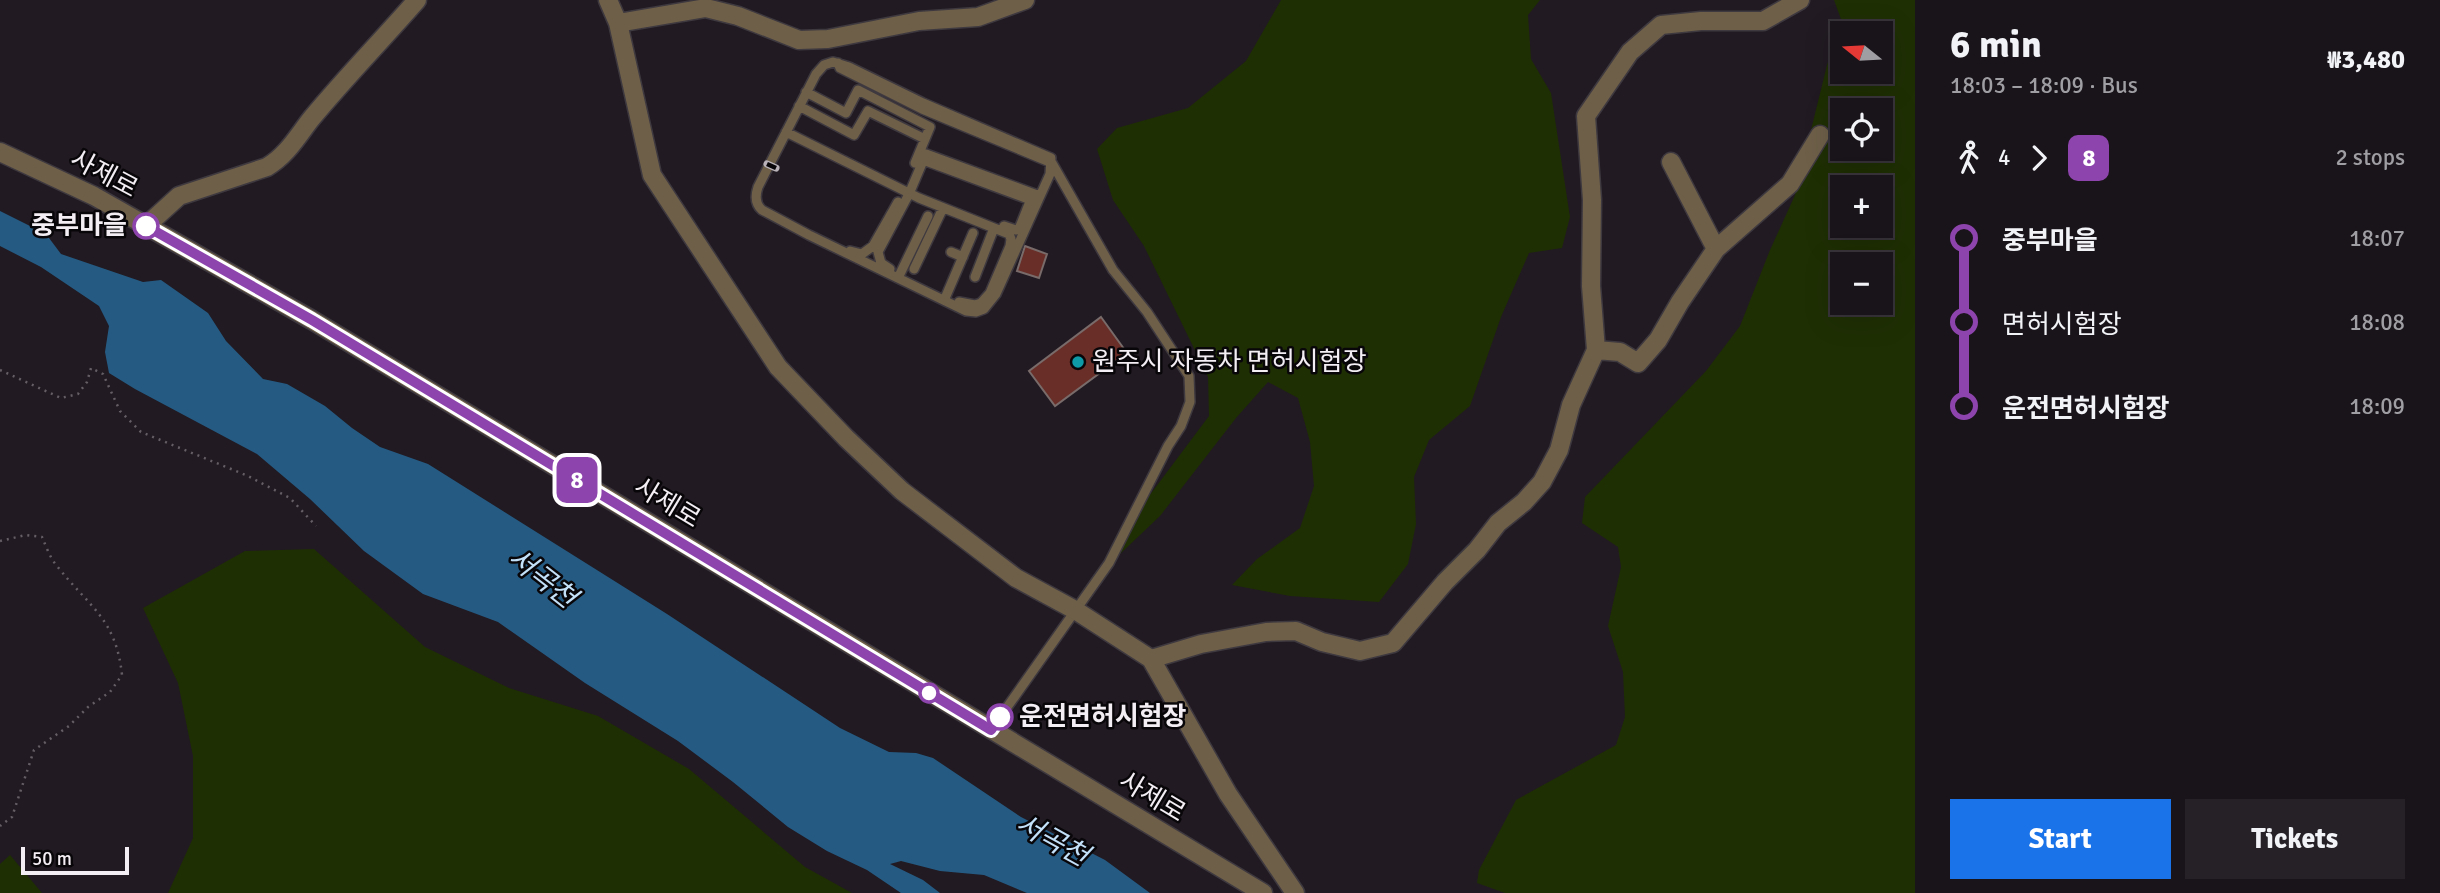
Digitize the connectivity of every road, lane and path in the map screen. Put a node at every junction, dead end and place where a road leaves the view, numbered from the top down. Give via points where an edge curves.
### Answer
1 (417, 0) edge
2 (608, 0) edge
3 (1025, 0) edge
4 (1800, 0) edge
5 (618, 23) junction
6 (806, 92) junction
7 (799, 106) junction
8 (789, 131) junction
9 (1820, 135) dead end
10 (925, 139) junction
11 (0, 152) edge
12 (1052, 160) junction
13 (1671, 162) dead end
14 (907, 191) junction
15 (1035, 198) junction
16 (943, 208) junction
17 (928, 216) dead end
18 (146, 226) junction
19 (994, 228) junction
20 (973, 233) dead end
21 (1716, 249) junction
22 (951, 252) dead end
23 (963, 257) junction
24 (914, 269) dead end
25 (981, 271) dead end
26 (900, 274) junction
27 (946, 296) junction
28 (1596, 350) junction
29 (0, 370) edge
30 (316, 526) dead end
31 (0, 541) edge
32 (1075, 610) junction
33 (1151, 659) junction
34 (991, 730) junction
35 (0, 826) edge
36 (1263, 893) edge
37 (1295, 893) edge

1 - 18 street via 276,161 179,196
2 - 5 street
3 - 5 street via 978,17 919,21 828,39 799,40 706,8
4 - 28 street via 1763,21 1661,25 1630,52 1586,116
5 - 32 street via 652,175 778,368 902,491 1016,578
6 - 7 lane
6 - 10 lane via 846,113 858,90 930,127
6 - 12 lane via 820,68 838,63
7 - 8 lane
7 - 10 lane via 854,135 868,111
8 - 14 lane
8 - 14 lane via 762,187 760,203 820,236 858,254 865,252
8 - 15 lane via 757,192 762,211 967,311 976,312 992,301
9 - 21 street via 1790,184
10 - 14 lane
11 - 18 street, 사제로
12 - 15 lane via 1050,174
12 - 32 lane via 1112,270 1189,376 1190,402 1181,426 1109,564
13 - 21 street
14 - 15 lane via 923,160
14 - 15 lane via 1016,230
14 - 16 lane
14 - 26 lane via 878,252 883,266
16 - 19 lane
16 - 24 lane via 925,256
17 - 26 lane via 912,237
18 - 34 street, 사제로 via 323,327
19 - 25 lane
19 - 27 lane via 1009,234 1012,242 986,298 970,305
20 - 23 lane
21 - 28 street via 1639,363 1620,352
22 - 23 lane
23 - 27 lane
26 - 27 lane
28 - 33 street via 1571,405 1559,450 1542,482 1498,523 1393,643 1360,651 1296,631 1266,632
29 - 30 path via 61,398 78,394 91,369 103,374 120,411 141,432 259,481 290,498
31 - 35 path via 26,535 42,537 54,564 108,624 120,650 122,675 110,692 34,750 12,817
32 - 33 street
32 - 34 lane
33 - 37 street via 1228,794
34 - 36 street, 사제로

